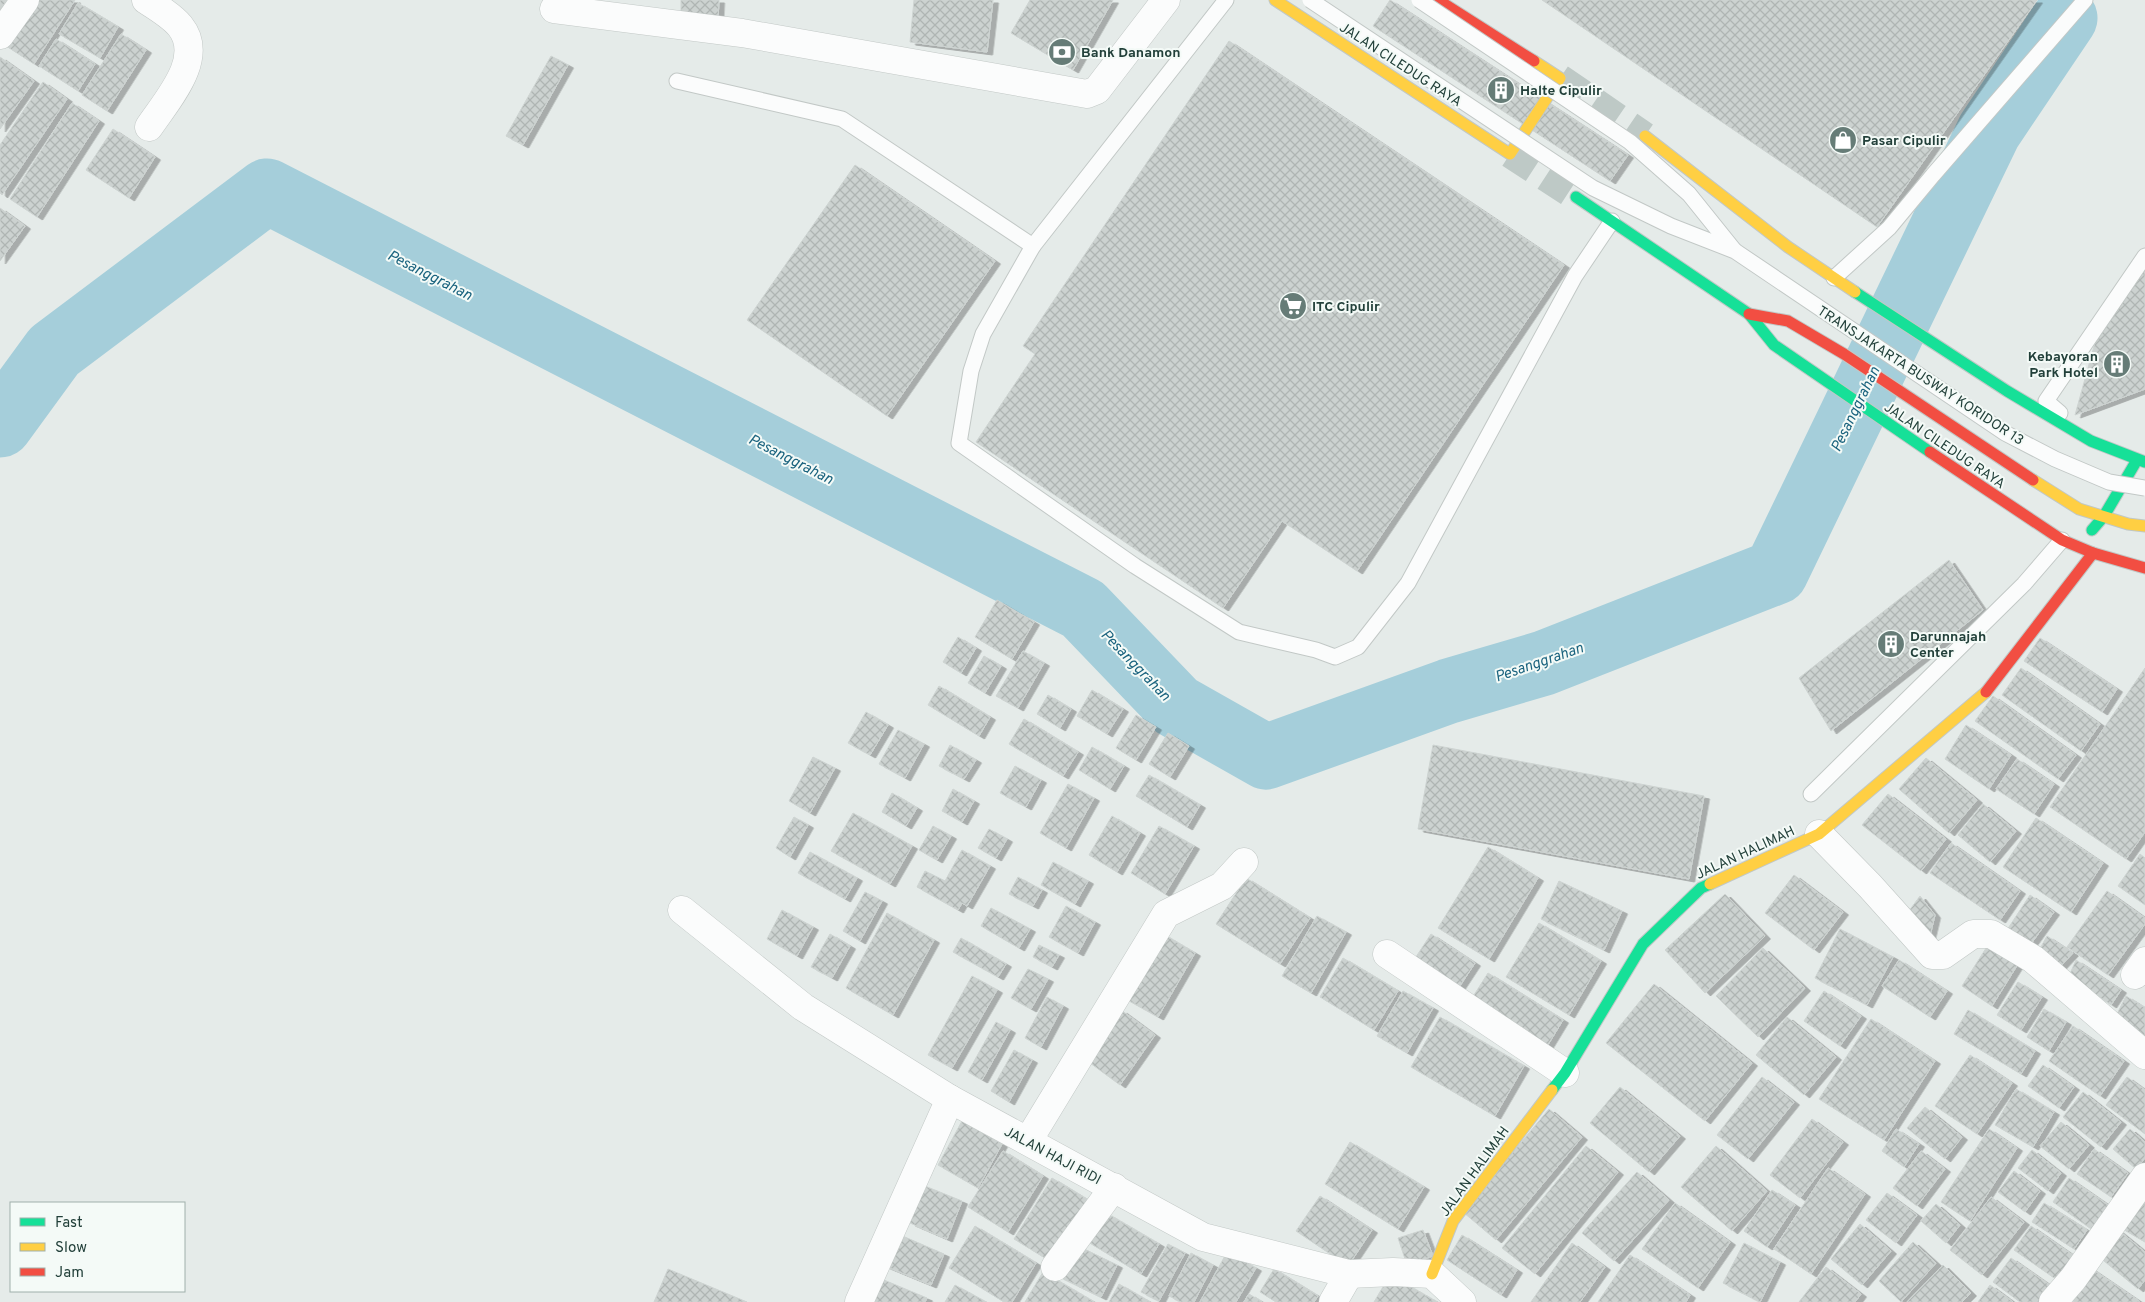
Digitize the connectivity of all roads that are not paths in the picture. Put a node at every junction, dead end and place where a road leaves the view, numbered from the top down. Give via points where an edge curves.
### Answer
1 (25, 0) edge
2 (146, 0) edge
3 (1166, 0) edge
4 (1226, 0) edge
5 (1275, 0) edge
6 (1310, 0) edge
7 (1419, 0) edge
8 (1438, 0) edge
9 (2085, 0) edge
10 (554, 9) dead end
11 (0, 35) edge
12 (677, 81) dead end
13 (149, 127) dead end
14 (1645, 136) tunnel mouth
15 (1576, 197) tunnel mouth
16 (1612, 221) junction
17 (1033, 246) junction
18 (1788, 246) junction
19 (1735, 251) junction
20 (2145, 256) edge
21 (1834, 278) junction
22 (1843, 299) dead end
23 (1749, 314) junction
24 (2035, 421) dead end
25 (2091, 441) junction
26 (2141, 461) edge
27 (2145, 488) edge
28 (2104, 516) junction
29 (2145, 526) edge
30 (2062, 540) junction
31 (2078, 546) junction
32 (2093, 553) junction
33 (2145, 568) edge
34 (1811, 794) dead end
35 (1819, 834) junction
36 (1244, 862) dead end
37 (682, 910) dead end
38 (1387, 954) dead end
39 (2145, 1055) edge
40 (1565, 1073) junction
41 (950, 1099) junction
42 (1028, 1141) junction
43 (2145, 1177) edge
44 (1114, 1188) junction
45 (1055, 1267) dead end
46 (1349, 1274) junction
47 (1432, 1274) junction
48 (859, 1302) edge
49 (1333, 1302) edge
50 (1462, 1302) edge
51 (2053, 1302) edge

1 - 11 street
2 - 13 street via 180,25 187,36 189,57 180,80
3 - 10 street via 1097,90 1087,94 742,32
4 - 17 lane
5 - 8 main road, JALAN CILEDUG RAYA via 1510,154 1560,78
6 - 19 lane, TRANSJAKARTA BUSWAY KORIDOR 13, bridge via 1593,188 1671,226
7 - 19 lane, TRANSJAKARTA BUSWAY KORIDOR 13, bridge via 1630,142 1690,194
9 - 21 lane via 1889,228
12 - 17 lane via 842,119
14 - 18 main road
15 - 16 main road, JALAN CILEDUG RAYA
16 - 17 lane via 1574,276 1408,582 1358,647 1335,657 1239,632 1135,566 959,443 971,371 983,334
16 - 23 main road, JALAN CILEDUG RAYA
18 - 21 main road
18 - 22 main road
19 - 27 lane, TRANSJAKARTA BUSWAY KORIDOR 13, bridge via 2005,433 2109,482
20 - 25 lane via 2046,401
21 - 25 main road via 2007,391
23 - 28 main road, JALAN CILEDUG RAYA via 1788,321 1844,354 2079,509
23 - 30 main road, JALAN CILEDUG RAYA via 1774,346
24 - 25 main road
25 - 26 main road
26 - 28 main road
28 - 29 main road, JALAN CILEDUG RAYA
28 - 31 main road
30 - 31 main road, JALAN CILEDUG RAYA
30 - 34 lane via 2024,584
31 - 32 main road, JALAN CILEDUG RAYA
32 - 33 main road, JALAN CILEDUG RAYA
32 - 35 main road, JALAN HALIMAH via 1986,692
35 - 39 street via 1932,955 1943,955 1973,934 1991,934 2033,959
35 - 40 main road, JALAN HALIMAH via 1701,888 1643,944
36 - 42 street via 1222,886 1166,914
37 - 41 street, JALAN HAJI RIDI via 803,1007
38 - 40 street
40 - 47 main road, JALAN HALIMAH via 1453,1221
41 - 42 street, JALAN HAJI RIDI
41 - 48 street
42 - 44 street, JALAN HAJI RIDI
43 - 51 street
44 - 45 street
44 - 46 street, JALAN HAJI RIDI via 1204,1237
46 - 47 street, JALAN HAJI RIDI
46 - 49 street
47 - 50 street

